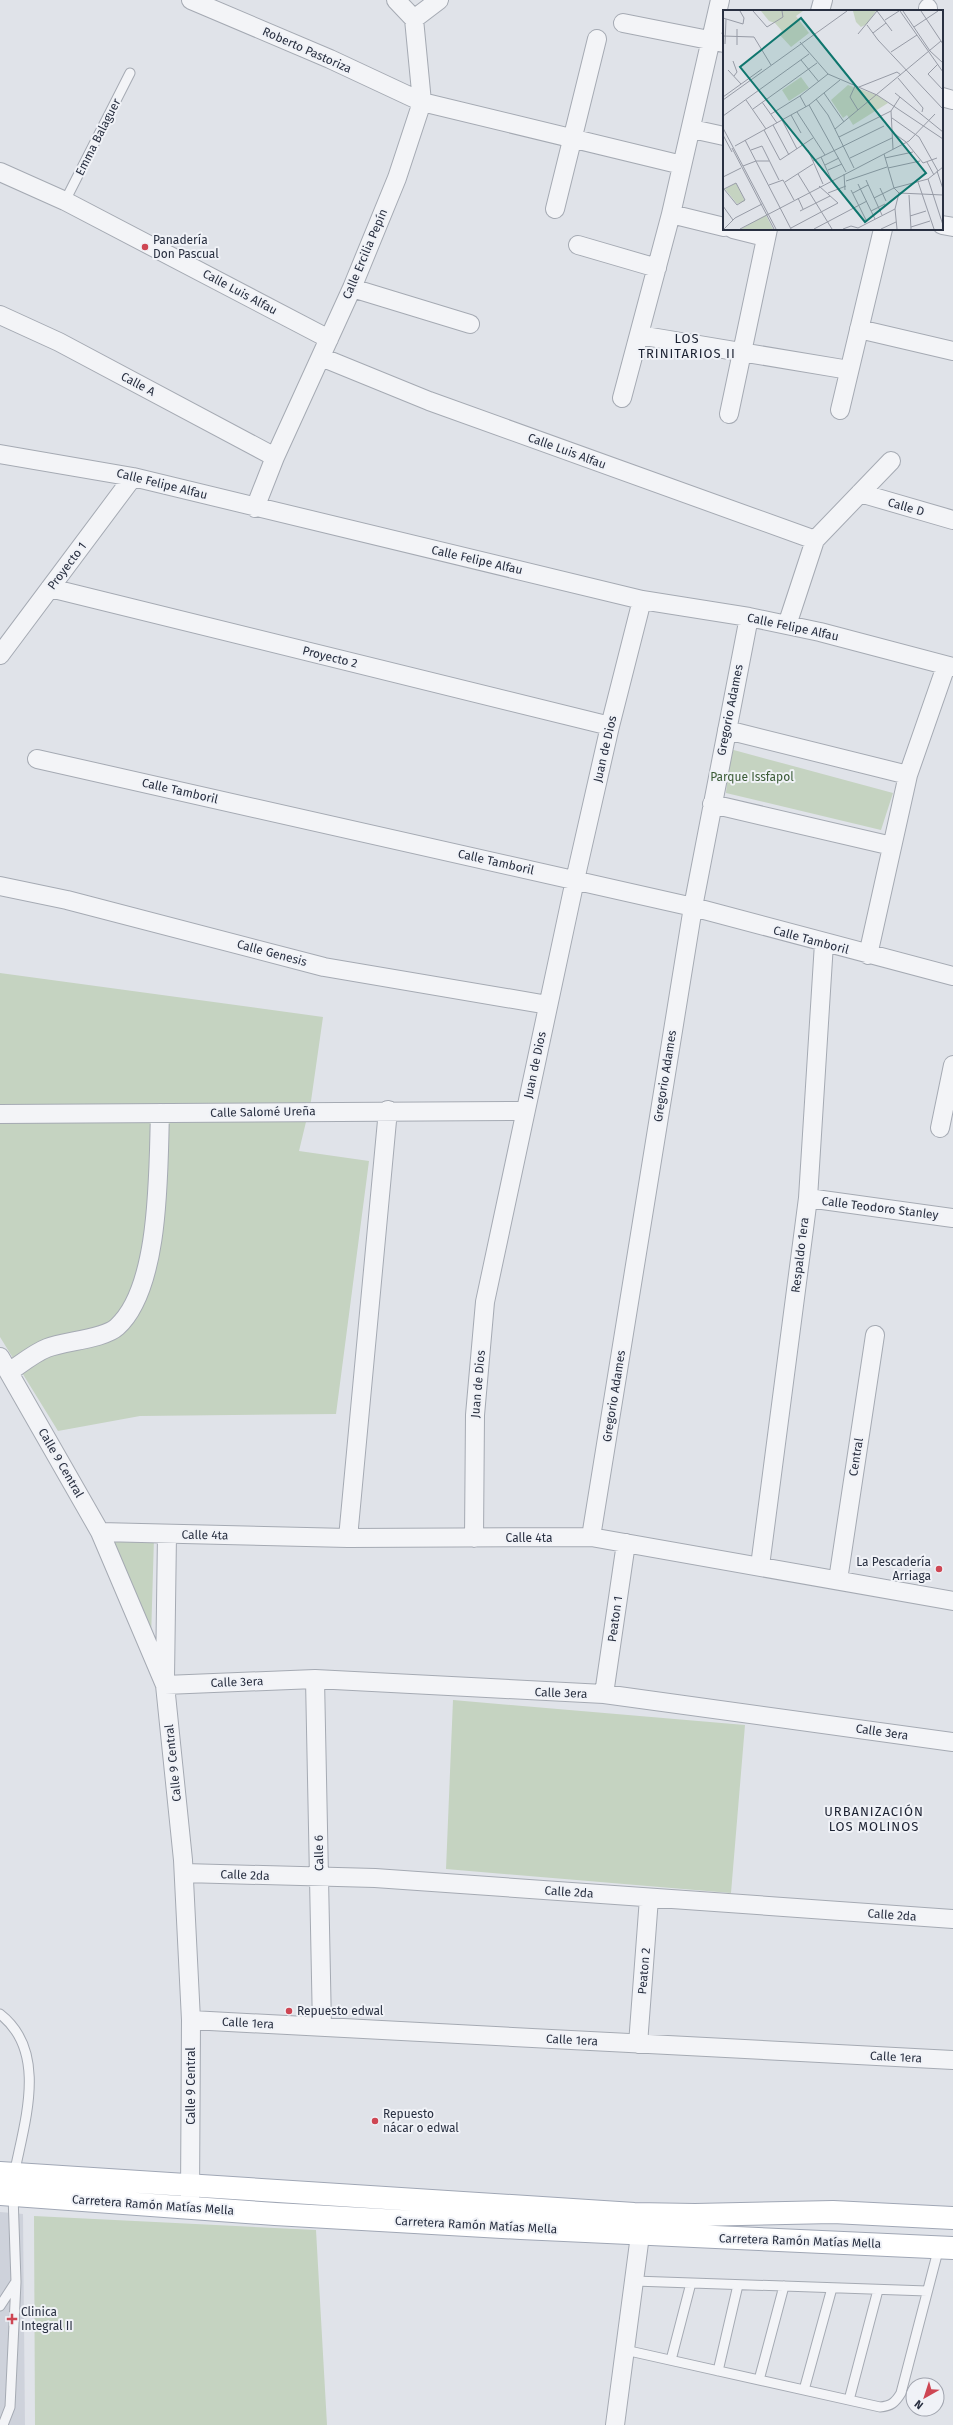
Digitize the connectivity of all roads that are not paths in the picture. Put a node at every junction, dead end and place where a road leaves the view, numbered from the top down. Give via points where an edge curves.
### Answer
1 (191, 0) edge
2 (396, 0) edge
3 (439, 0) edge
4 (720, 0) edge
5 (823, 0) edge
6 (820, 10) edge
7 (414, 19) junction
8 (623, 23) dead end
9 (597, 39) dead end
10 (717, 42) edge
11 (130, 73) dead end
12 (943, 97) edge
13 (953, 100) edge
14 (422, 102) junction
15 (692, 129) junction
16 (723, 136) edge
17 (571, 138) junction
18 (682, 165) junction
19 (0, 172) edge
20 (65, 202) junction
21 (555, 209) dead end
22 (671, 214) junction
23 (943, 225) edge
24 (723, 227) edge
25 (953, 227) edge
26 (741, 230) edge
27 (883, 230) edge
28 (766, 233) edge
29 (578, 245) dead end
30 (657, 268) junction
31 (352, 288) junction
32 (0, 315) edge
33 (470, 324) dead end
34 (859, 329) junction
35 (639, 335) junction
36 (329, 339) junction
37 (953, 351) edge
38 (742, 352) junction
39 (321, 357) junction
40 (849, 370) junction
41 (622, 398) dead end
42 (840, 410) dead end
43 (729, 414) dead end
44 (0, 454) edge
45 (275, 457) junction
46 (891, 461) dead end
47 (133, 477) junction
48 (860, 493) junction
49 (254, 508) junction
50 (953, 520) edge
51 (815, 540) junction
52 (50, 588) junction
53 (642, 600) junction
54 (748, 617) junction
55 (787, 625) junction
56 (1, 647) edge
57 (949, 666) edge
58 (610, 726) junction
59 (727, 730) junction
60 (37, 759) dead end
61 (908, 775) junction
62 (712, 804) junction
63 (892, 846) junction
64 (575, 880) junction
65 (0, 886) edge
66 (693, 907) junction
67 (824, 943) junction
68 (868, 955) junction
69 (953, 976) edge
70 (548, 1005) junction
71 (953, 1065) edge
72 (388, 1110) junction
73 (525, 1111) junction
74 (160, 1113) junction
75 (0, 1114) edge
76 (940, 1128) dead end
77 (808, 1198) junction
78 (953, 1218) edge
79 (875, 1335) dead end
80 (4, 1364) edge
81 (100, 1532) junction
82 (167, 1534) junction
83 (348, 1538) junction
84 (474, 1538) junction
85 (591, 1538) junction
86 (626, 1543) junction
87 (760, 1566) junction
88 (838, 1580) junction
89 (953, 1601) edge
90 (315, 1679) junction
91 (165, 1685) junction
92 (604, 1694) junction
93 (953, 1742) edge
94 (184, 1873) junction
95 (319, 1877) junction
96 (650, 1898) junction
97 (953, 1919) edge
98 (0, 2014) edge
99 (191, 2020) junction
100 (322, 2027) junction
101 (638, 2044) junction
102 (953, 2060) edge
103 (7, 2184) edge
104 (190, 2197) junction
105 (953, 2218) edge
106 (642, 2224) junction
107 (946, 2247) edge
108 (634, 2281) junction
109 (16, 2282) junction
110 (691, 2283) junction
111 (738, 2285) junction
112 (784, 2286) junction
113 (832, 2288) junction
114 (878, 2290) junction
115 (927, 2291) junction
116 (0, 2306) edge
117 (625, 2350) junction
118 (671, 2360) junction
119 (718, 2371) junction
120 (759, 2380) junction
121 (804, 2390) junction
122 (849, 2400) junction
123 (3, 2425) edge
124 (615, 2425) edge

1 - 14 street, Roberto Pastoriza via 330,59
2 - 7 street
3 - 7 street
4 - 10 street
5 - 6 street
7 - 14 street, Calle Ercilia Pepín
8 - 10 street
9 - 17 street
10 - 15 street
11 - 20 lane, Emma Balaguer
12 - 13 street
14 - 17 street, Roberto Pastoriza
14 - 31 street, Calle Ercilia Pepín via 397,178
15 - 16 street
15 - 18 street
17 - 18 street, Roberto Pastoriza
17 - 21 street
18 - 22 street
19 - 20 street, Calle Luis Alfau
20 - 36 street, Calle Luis Alfau
22 - 24 street
22 - 30 street
23 - 25 street
26 - 28 street
27 - 34 street
28 - 38 street
29 - 30 street
30 - 35 street
31 - 33 street
31 - 36 street, Calle Ercilia Pepín
32 - 45 street, Calle A via 59,342
34 - 37 street
34 - 40 street
35 - 38 street
35 - 41 street
36 - 39 street, Calle Ercilia Pepín
38 - 40 street
38 - 43 street
39 - 45 street, Calle Ercilia Pepín
39 - 51 street, Calle Luis Alfau via 429,401
40 - 42 street
44 - 47 street, Calle Felipe Alfau
45 - 49 street, Calle Ercilia Pepín
46 - 48 street
47 - 49 street, Calle Felipe Alfau
47 - 52 street, Proyecto 1
48 - 50 street, Calle D
48 - 51 street
49 - 53 street, Calle Felipe Alfau
51 - 55 street
52 - 56 street, Proyecto 1
52 - 58 street, Proyecto 2
53 - 54 street, Calle Felipe Alfau
53 - 58 street, Juan de Dios
54 - 55 street, Calle Felipe Alfau
54 - 59 street, Gregorio Adames
55 - 57 street, Calle Felipe Alfau
57 - 61 street
58 - 64 street, Juan de Dios
59 - 61 street
59 - 62 street, Gregorio Adames
60 - 64 street, Calle Tamboril
61 - 63 street
62 - 63 street
62 - 66 street, Gregorio Adames
63 - 68 street
64 - 66 street, Calle Tamboril
64 - 70 street, Juan de Dios
65 - 70 street, Calle Genesis via 67,900 324,967
66 - 67 street, Calle Tamboril
66 - 85 street, Gregorio Adames
67 - 68 street, Calle Tamboril
67 - 77 street, Respaldo 1era
68 - 69 street, Calle Tamboril
70 - 73 street, Juan de Dios
71 - 76 street
72 - 73 street, Calle Salomé Ureña
72 - 74 street, Calle Salomé Ureña
72 - 83 street
73 - 84 street, Juan de Dios via 485,1302 475,1415
74 - 75 street, Calle Salomé Ureña
74 - 80 street via 158,1189 148,1267 135,1303 117,1327
77 - 78 street, Calle Teodoro Stanley
77 - 87 street, Respaldo 1era
79 - 88 street, Central
80 - 81 street, Calle 9 Central
81 - 82 street, Calle 4ta
81 - 91 street, Calle 9 Central
82 - 83 street, Calle 4ta
82 - 91 street
83 - 84 street, Calle 4ta
84 - 85 street, Calle 4ta
85 - 86 street, Calle 4ta
86 - 87 street, Calle 4ta
86 - 92 street, Peaton 1
87 - 88 street, Calle 4ta
88 - 89 street, Calle 4ta
90 - 91 street, Calle 3era
90 - 92 street, Calle 3era
90 - 95 street, Calle 6
91 - 94 street, Calle 9 Central
92 - 93 street, Calle 3era
94 - 95 street, Calle 2da
94 - 99 street, Calle 9 Central
95 - 96 street, Calle 2da via 375,1878
95 - 100 street, Calle 6
96 - 97 street, Calle 2da
96 - 101 street, Peaton 2
98 - 103 lane via 21,2037 29,2063 29,2095
99 - 100 street, Calle 1era
99 - 104 street, Calle 9 Central
100 - 101 street, Calle 1era
101 - 102 street, Calle 1era
103 - 104 main road, Carretera Ramón Matías Mella
103 - 109 lane
104 - 106 main road, Carretera Ramón Matías Mella
105 - 106 main road, Carretera Ramón Matías Mella via 833,2212 695,2215
106 - 107 main road, Carretera Ramón Matías Mella
106 - 108 street
107 - 115 lane
108 - 110 lane
108 - 117 street
109 - 116 lane
109 - 123 lane via 10,2407
110 - 111 lane
110 - 118 lane
111 - 112 lane
111 - 119 lane
112 - 113 lane
112 - 120 lane
113 - 114 lane
113 - 121 lane
114 - 115 lane
114 - 122 lane
115 - 122 lane via 897,2400 893,2404 880,2407
117 - 118 lane
117 - 124 street
118 - 119 lane
119 - 120 lane
120 - 121 lane
121 - 122 lane

